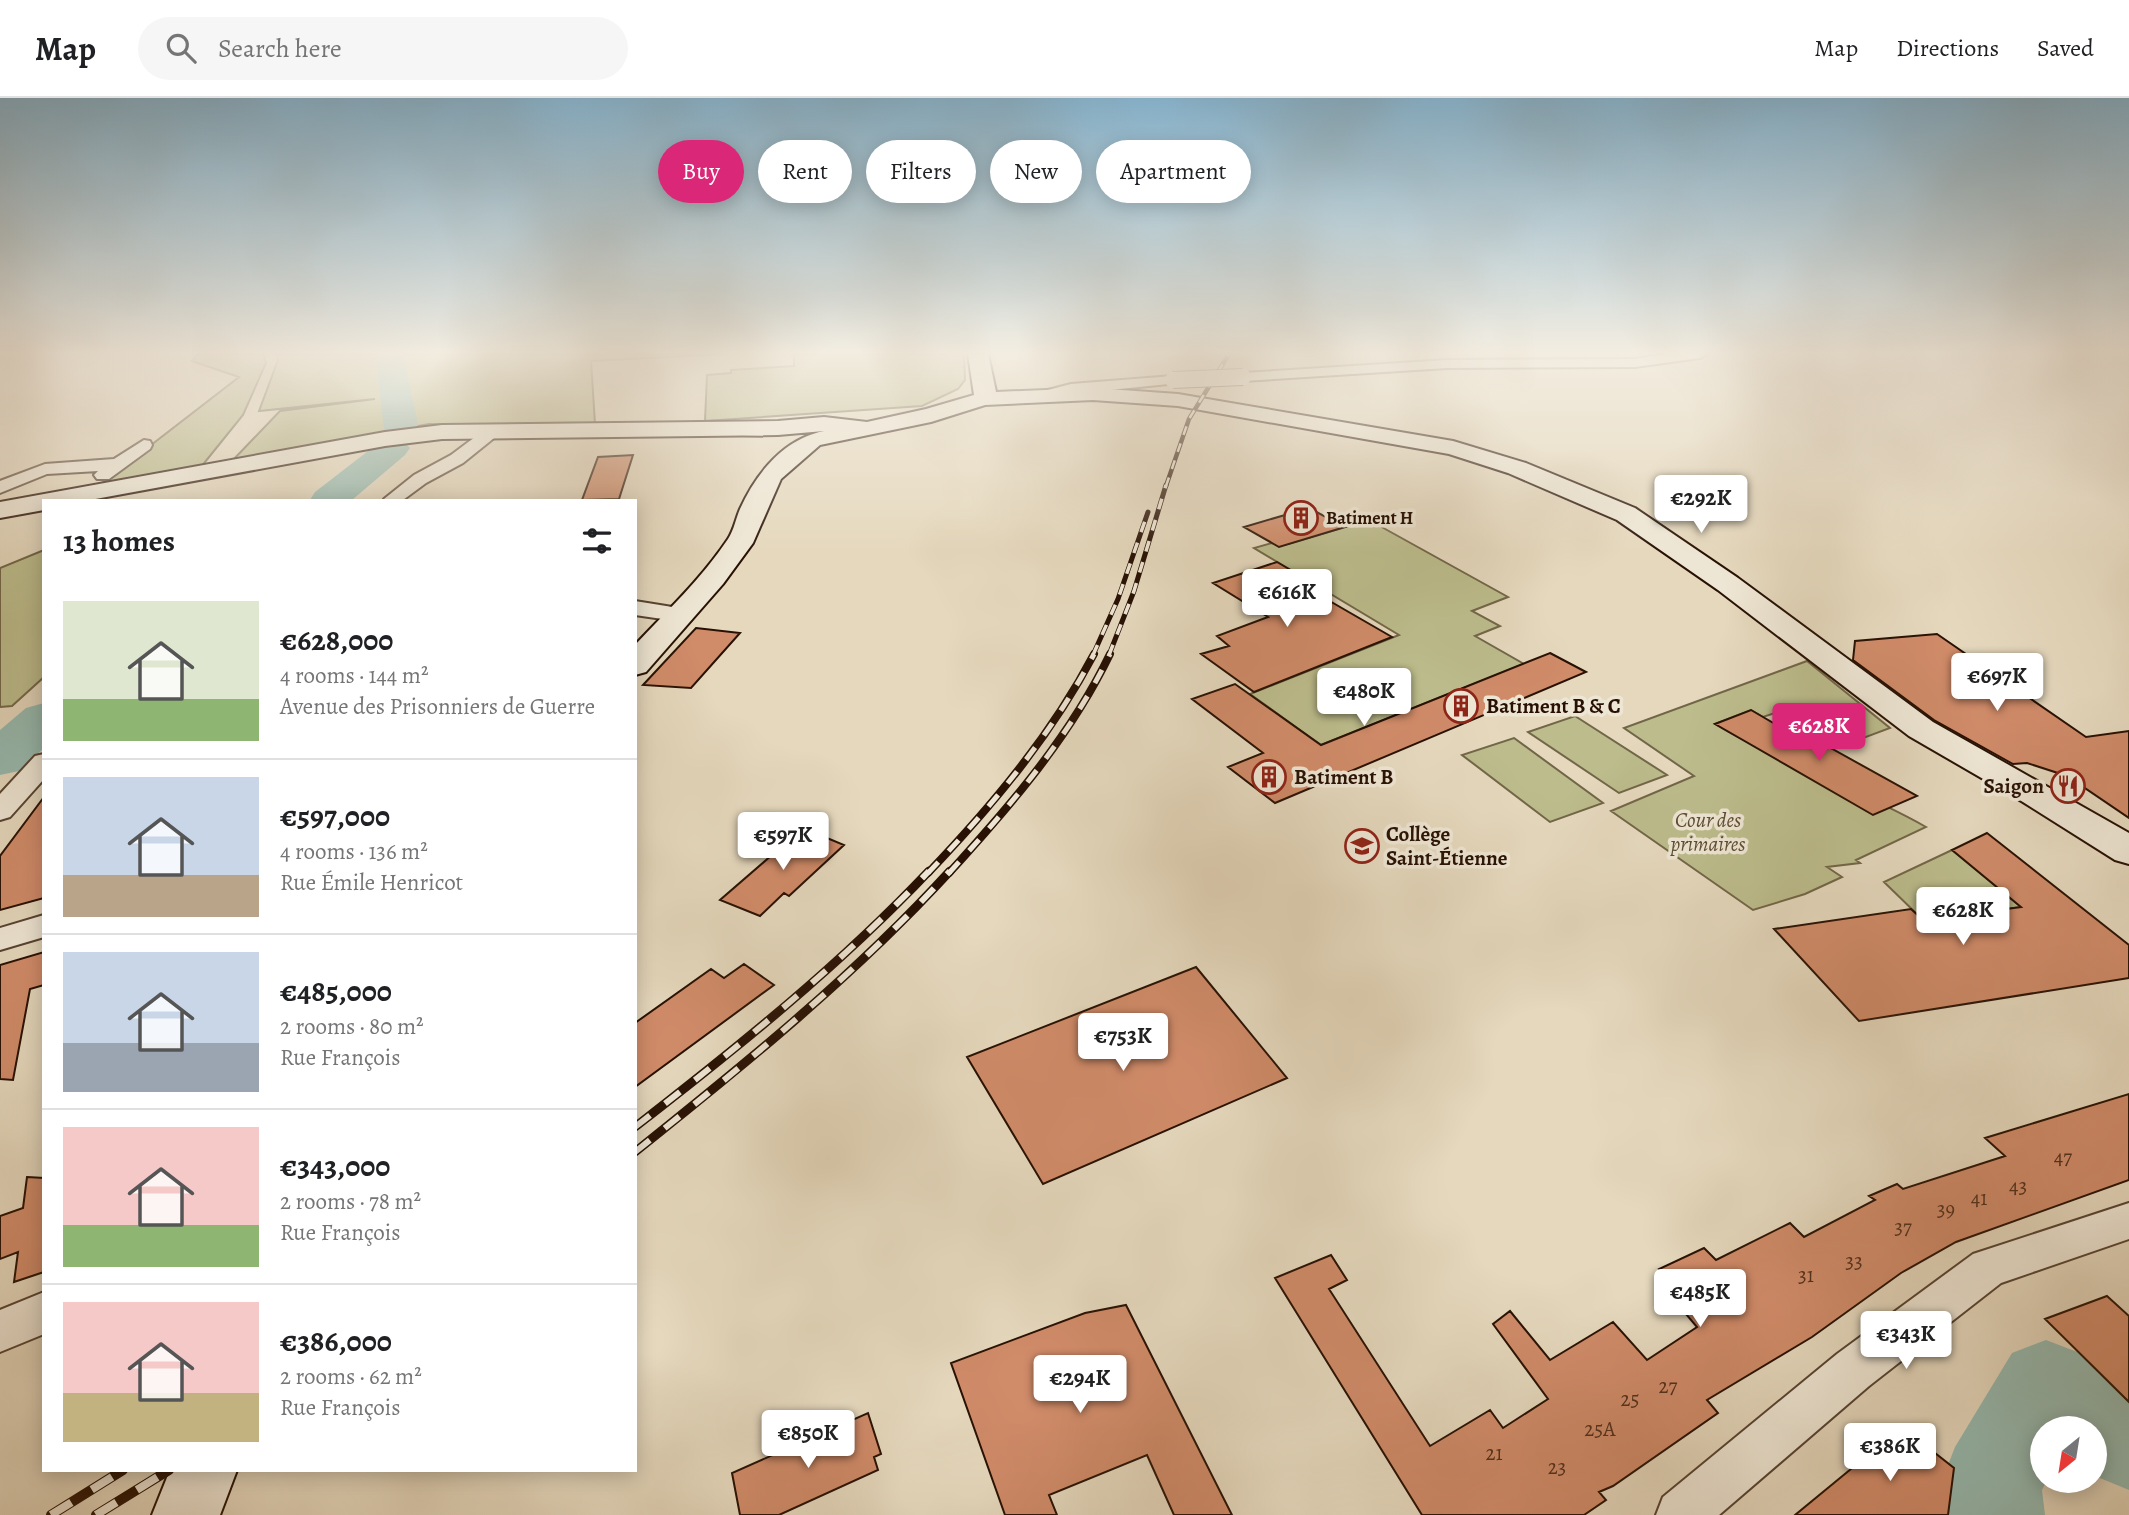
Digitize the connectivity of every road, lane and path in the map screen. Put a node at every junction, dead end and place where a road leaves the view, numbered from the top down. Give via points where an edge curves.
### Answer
1 (905, 420) edge
2 (1296, 420) edge
3 (790, 428) junction
4 (864, 428) junction
5 (493, 431) junction
6 (813, 440) junction
7 (144, 444) dead end
8 (118, 464) junction
9 (0, 488) edge
10 (61, 499) edge
11 (393, 499) edge
12 (42, 502) edge
13 (0, 510) edge
14 (637, 609) edge
15 (677, 620) junction
16 (637, 626) edge
17 (637, 663) edge
18 (42, 764) edge
19 (0, 811) edge
20 (2129, 850) edge
21 (42, 927) edge
22 (0, 939) edge
23 (2129, 1221) edge
24 (42, 1314) edge
25 (0, 1331) edge
26 (203, 1472) edge
27 (187, 1515) edge
28 (1681, 1515) edge

1 - 4 street
2 - 20 street via 1453,448 1517,468 1626,514 1728,584 1921,729
3 - 4 street via 824,424
3 - 5 street
3 - 6 street
4 - 6 street
5 - 10 street via 386,439
5 - 11 street
6 - 15 street via 783,463 765,485 743,537
7 - 8 street
8 - 9 street via 45,469
8 - 10 street
12 - 13 street
14 - 15 street
15 - 16 street
15 - 17 street
18 - 19 street
21 - 22 street
23 - 28 street via 1988,1268 1853,1370
24 - 25 street
26 - 27 street

